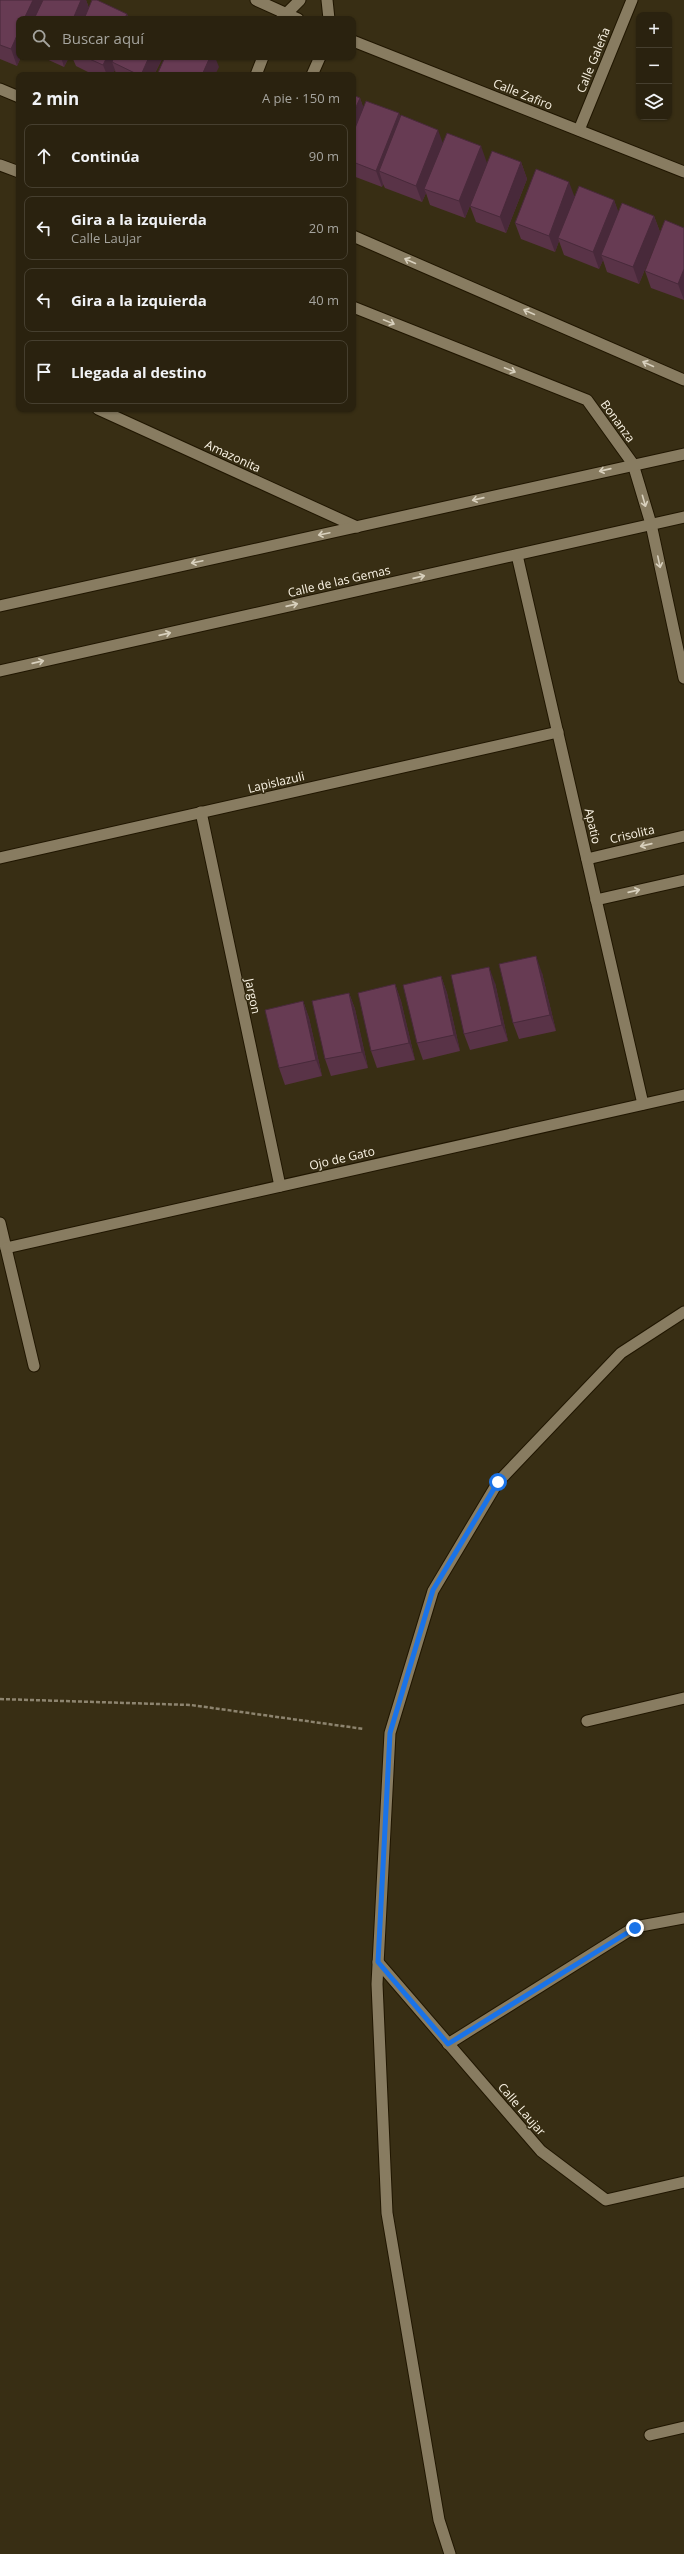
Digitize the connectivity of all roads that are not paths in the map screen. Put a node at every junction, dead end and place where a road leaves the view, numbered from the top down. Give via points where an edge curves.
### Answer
1 (256, 0) edge
2 (300, 0) edge
3 (327, 0) edge
4 (632, 0) edge
5 (284, 16) edge
6 (329, 16) edge
7 (356, 42) edge
8 (263, 60) edge
9 (319, 60) edge
10 (257, 72) edge
11 (313, 72) edge
12 (0, 89) edge
13 (16, 96) edge
14 (579, 130) junction
15 (0, 165) edge
16 (16, 171) edge
17 (684, 172) edge
18 (356, 237) edge
19 (356, 308) edge
20 (684, 380) edge
21 (105, 412) edge
22 (684, 454) edge
23 (633, 464) junction
24 (684, 517) edge
25 (650, 524) junction
26 (357, 527) junction
27 (517, 554) junction
28 (0, 606) edge
29 (0, 671) edge
30 (684, 678) edge
31 (558, 732) junction
32 (201, 812) junction
33 (684, 836) edge
34 (0, 858) edge
35 (587, 858) junction
36 (684, 880) edge
37 (596, 900) junction
38 (684, 1095) edge
39 (643, 1104) junction
40 (280, 1186) junction
41 (0, 1223) edge
42 (6, 1248) junction
43 (684, 1312) edge
44 (34, 1366) dead end
45 (684, 1698) edge
46 (587, 1720) dead end
47 (684, 1918) edge
48 (378, 1962) junction
49 (448, 2044) junction
50 (684, 2182) edge
51 (684, 2427) edge
52 (650, 2435) dead end
53 (450, 2554) edge

1 - 5 street
2 - 5 street
3 - 6 street
4 - 14 street, Calle Galeña
7 - 14 street, Calle Zafiro
8 - 10 street
9 - 11 street
12 - 13 street
14 - 17 street, Calle Zafiro
15 - 16 street
20 -> 18 street
19 -> 23 street, Bonanza via 587,400
21 - 26 street, Amazonita
22 - 23 street
23 -> 25 street, Bonanza
23 -> 26 street
24 - 25 street, Calle de las Gemas
25 - 27 street, Calle de las Gemas
25 -> 30 street, Bonanza
26 -> 28 street
29 -> 27 street, Calle de las Gemas
27 - 31 street, Apatio
31 - 32 street, Lapislazuli
31 - 35 street, Apatio
32 - 34 street, Lapislazuli
32 - 40 street, Jargon
33 -> 35 street, Crisolita
35 - 37 street, Apatio
37 -> 36 street
37 - 39 street, Apatio
38 - 39 street, Ojo de Gato
39 - 40 street, Ojo de Gato
40 - 42 street, Ojo de Gato
41 - 42 street
42 - 44 street
43 - 48 street via 621,1354 498,1482 433,1590 390,1733
45 - 46 street
47 - 49 street via 635,1928
48 - 49 street, Calle Laujar
48 - 53 street via 387,2213 439,2520
49 - 50 street, Calle Laujar via 541,2151 606,2200
51 - 52 street

